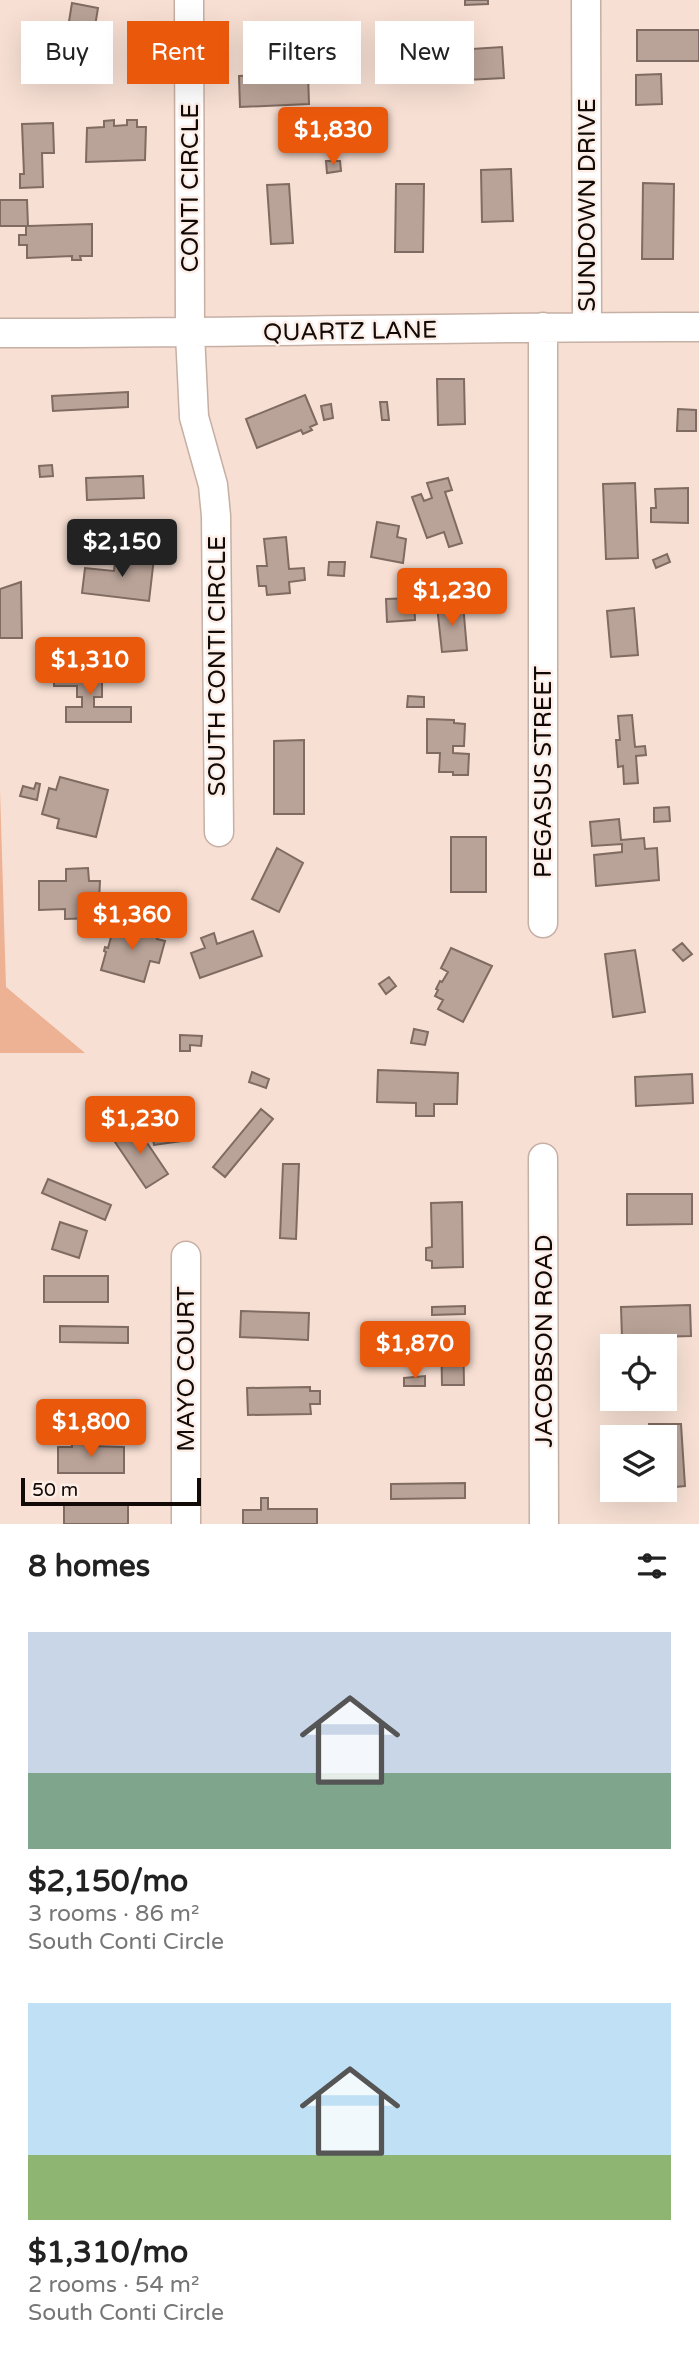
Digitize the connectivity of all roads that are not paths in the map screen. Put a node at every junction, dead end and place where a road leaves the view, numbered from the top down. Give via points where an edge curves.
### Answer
1 (189, 0) edge
2 (586, 0) edge
3 (587, 326) junction
4 (542, 327) junction
5 (699, 327) edge
6 (0, 333) edge
7 (190, 334) junction
8 (219, 832) dead end
9 (543, 923) dead end
10 (544, 1157) dead end
11 (186, 1256) dead end
12 (186, 1524) edge
13 (544, 1524) edge

1 - 7 street, CONTI CIRCLE
2 - 3 street, SUNDOWN DRIVE
3 - 4 street, QUARTZ LANE
3 - 5 street, QUARTZ LANE
4 - 7 street, QUARTZ LANE
4 - 9 street, PEGASUS STREET
6 - 7 street, QUARTZ LANE
7 - 8 street, SOUTH CONTI CIRCLE via 194,417 213,485 216,516
10 - 13 street, JACOBSON ROAD
11 - 12 street, MAYO COURT

